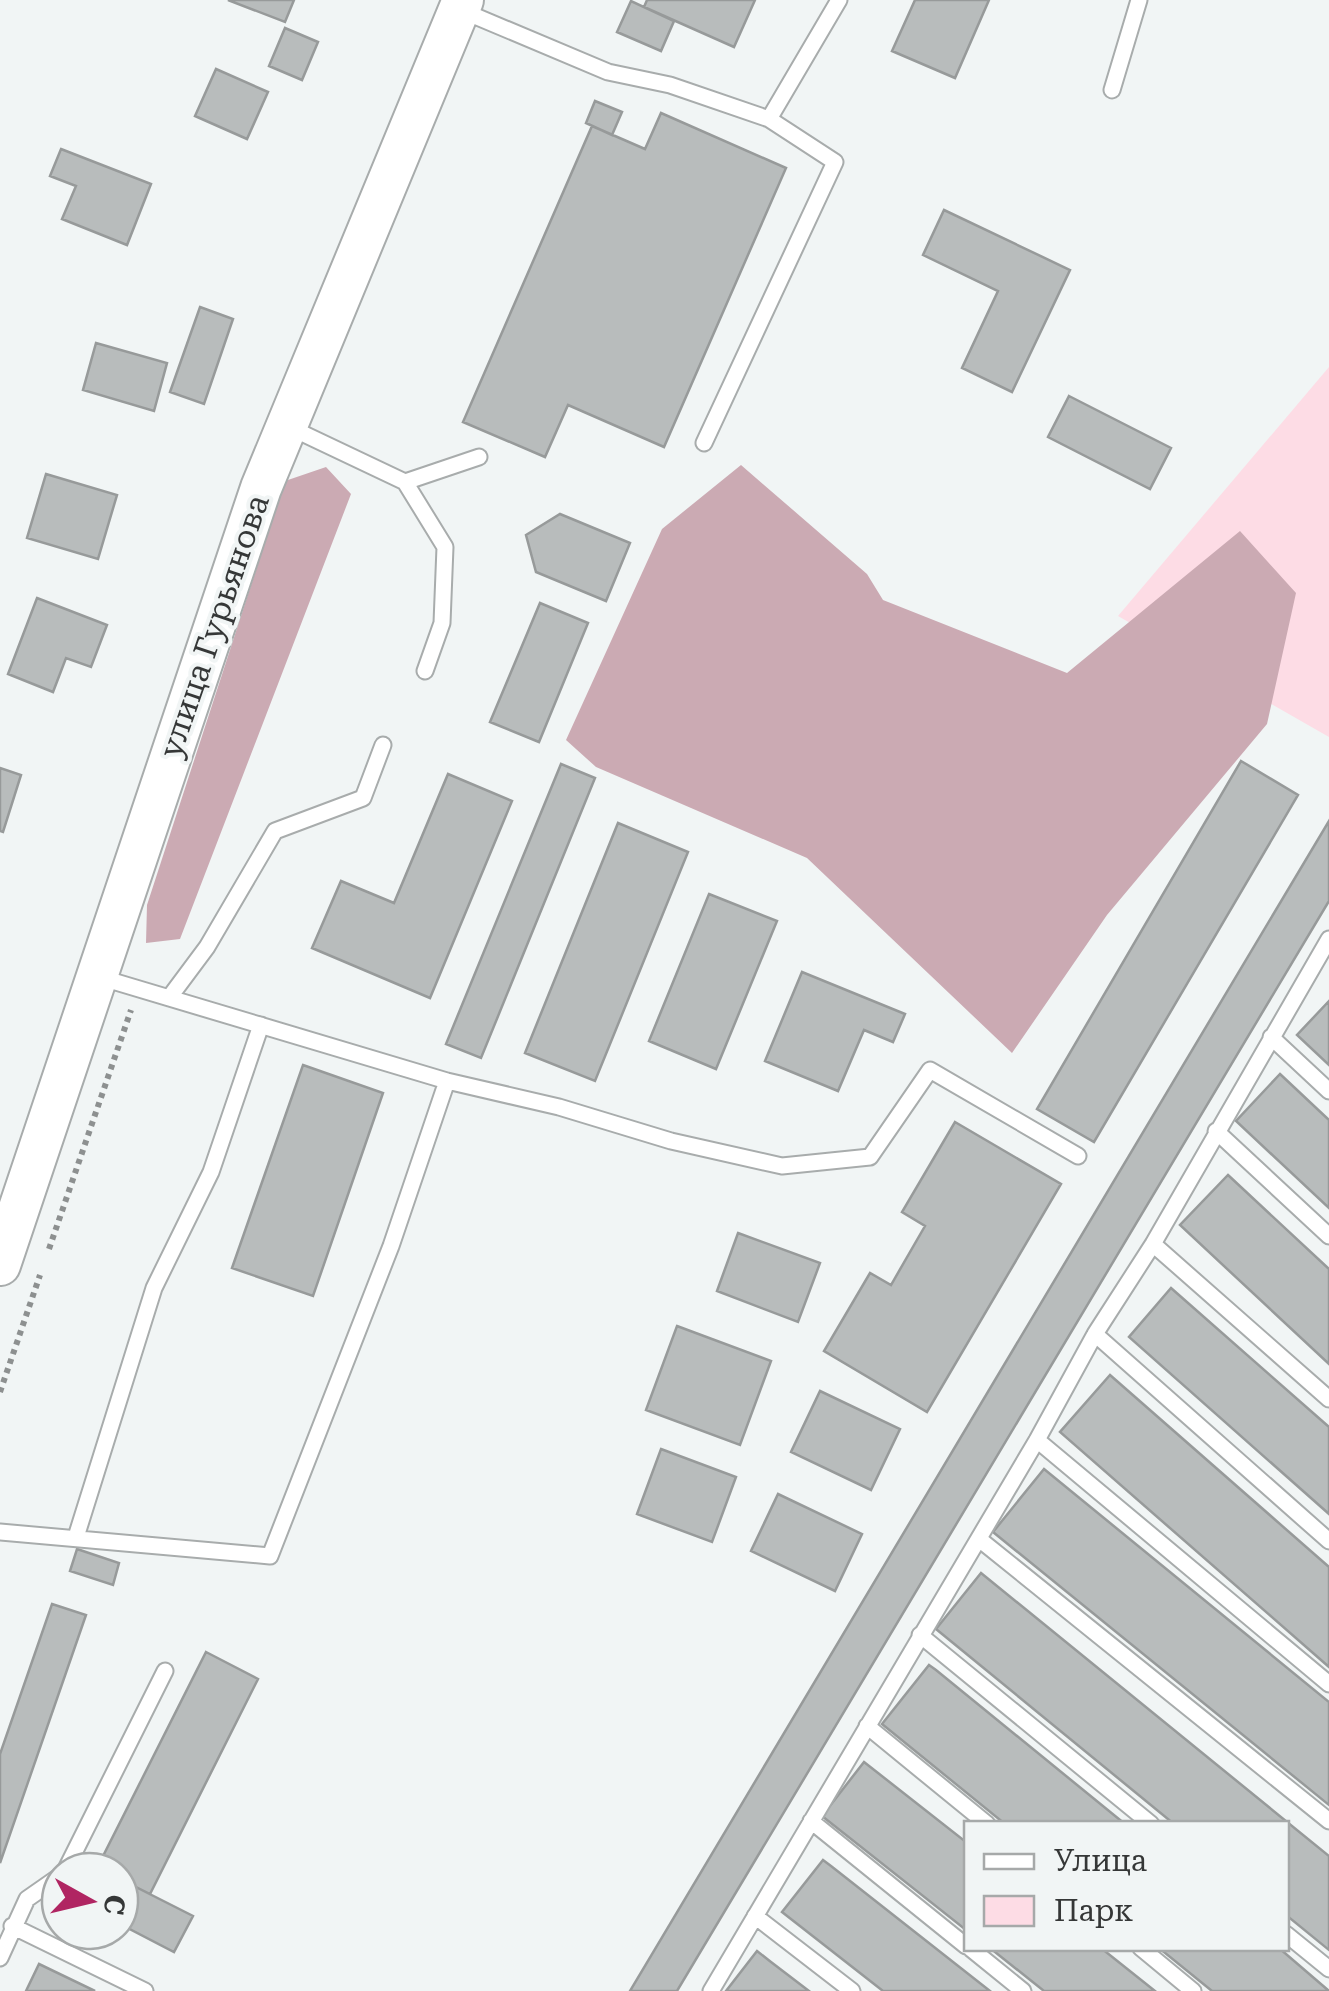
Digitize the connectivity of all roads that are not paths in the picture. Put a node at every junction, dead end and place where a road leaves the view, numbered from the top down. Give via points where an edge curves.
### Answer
1 (839, 0) edge
2 (1138, 0) edge
3 (461, 4) edge
4 (1112, 90) dead end
5 (769, 118) junction
6 (287, 426) junction
7 (704, 443) dead end
8 (479, 457) dead end
9 (405, 482) junction
10 (425, 671) dead end
11 (384, 745) dead end
12 (1328, 942) edge
13 (95, 975) junction
14 (169, 998) junction
15 (261, 1025) junction
16 (1271, 1037) junction
17 (447, 1080) junction
18 (1329, 1091) edge
19 (1216, 1132) junction
20 (1078, 1156) dead end
21 (1329, 1236) edge
22 (1154, 1244) junction
23 (0, 1265) edge
24 (1095, 1334) junction
25 (1329, 1399) edge
26 (1037, 1440) junction
27 (0, 1532) edge
28 (76, 1537) junction
29 (978, 1539) junction
30 (1329, 1542) edge
31 (920, 1635) junction
32 (165, 1671) dead end
33 (1329, 1684) edge
34 (867, 1726) junction
35 (811, 1821) junction
36 (983, 1821) edge
37 (1147, 1821) edge
38 (1329, 1821) edge
39 (74, 1851) edge
40 (40, 1889) edge
41 (755, 1916) junction
42 (12, 1926) junction
43 (1289, 1936) edge
44 (964, 1944) edge
45 (973, 1951) edge
46 (1145, 1951) edge
47 (0, 1958) edge
48 (1329, 1968) edge
49 (145, 1991) edge
50 (711, 1991) edge
51 (852, 1991) edge
52 (1023, 1991) edge
53 (1193, 1991) edge

1 - 5 lane
2 - 4 lane
3 - 5 lane via 608,72
3 - 6 street, улица Гурьянова
5 - 7 lane via 836,162
6 - 9 lane
6 - 13 street, улица Гурьянова
8 - 9 lane
9 - 10 lane via 445,546 442,623
11 - 14 lane via 363,798 275,831 207,948
12 - 16 lane
13 - 14 lane
13 - 23 street, улица Гурьянова
14 - 15 lane
15 - 17 lane
15 - 28 lane via 211,1172 154,1288
16 - 18 lane
16 - 19 lane
17 - 20 lane via 782,1166 870,1157 930,1070
17 - 28 lane via 391,1246 270,1556
19 - 21 lane
19 - 22 lane
22 - 24 lane
22 - 25 lane
24 - 26 lane
24 - 30 lane
26 - 29 lane
26 - 33 lane
27 - 28 lane
29 - 31 lane
29 - 38 lane
31 - 34 lane
31 - 37 lane
32 - 39 lane
34 - 35 lane
34 - 36 lane
35 - 41 lane
35 - 44 lane
40 - 42 lane via 26,1899
41 - 50 lane
41 - 51 lane
42 - 47 lane
42 - 49 lane
43 - 48 lane
45 - 52 lane
46 - 53 lane

